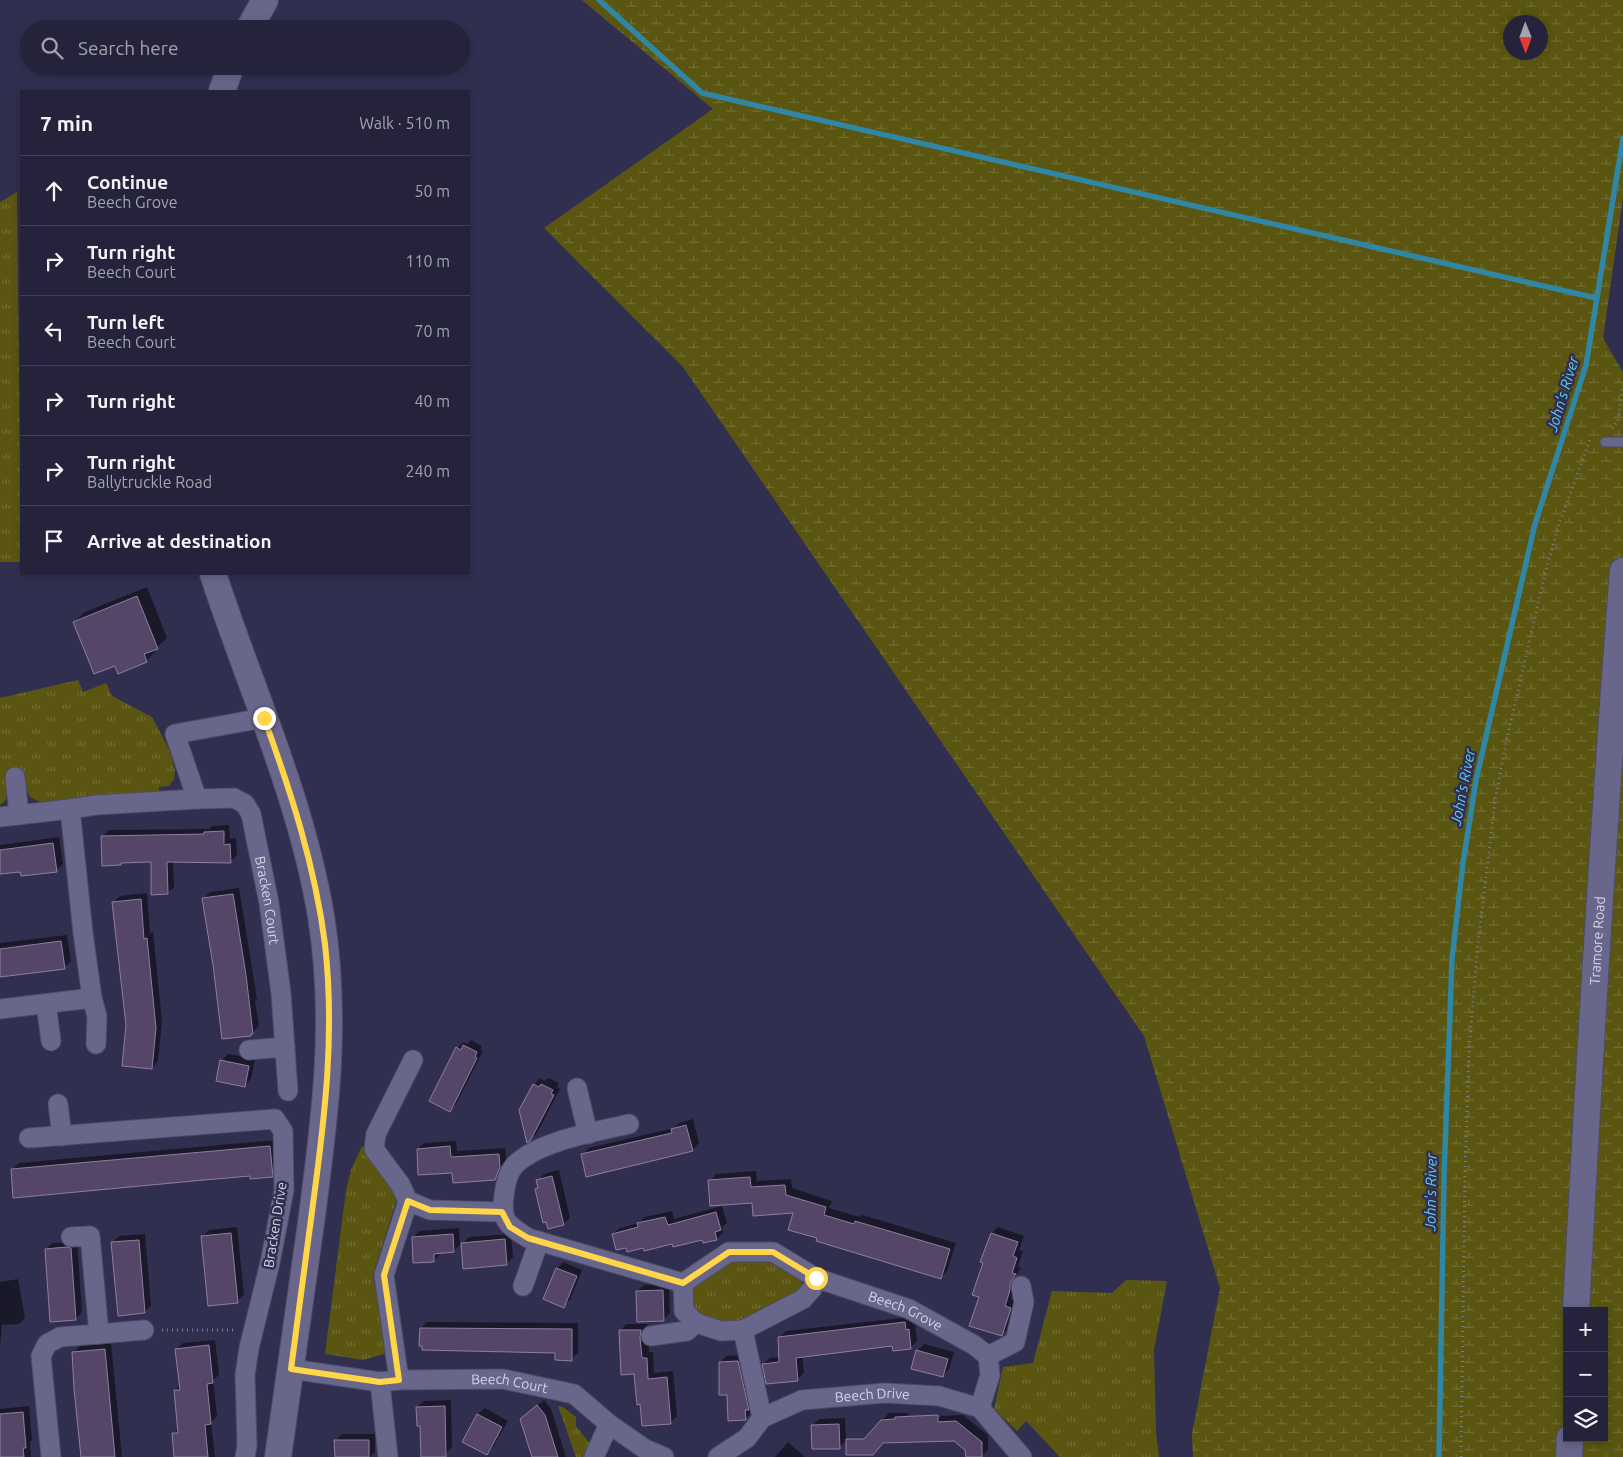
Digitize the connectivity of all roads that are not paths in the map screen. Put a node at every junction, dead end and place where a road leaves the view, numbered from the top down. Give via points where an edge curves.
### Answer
1 (265, 0) edge
2 (254, 20) edge
3 (228, 75) edge
4 (222, 90) edge
5 (1604, 442) dead end
6 (1623, 442) edge
7 (1623, 571) edge
8 (213, 575) edge
9 (264, 718) junction
10 (15, 777) dead end
11 (197, 799) junction
12 (70, 809) junction
13 (19, 815) junction
14 (0, 816) edge
15 (92, 998) junction
16 (46, 1004) junction
17 (0, 1010) edge
18 (51, 1041) dead end
19 (96, 1044) dead end
20 (285, 1047) junction
21 (249, 1050) dead end
22 (413, 1060) dead end
23 (577, 1088) dead end
24 (288, 1091) dead end
25 (58, 1104) dead end
26 (629, 1124) dead end
27 (588, 1134) junction
28 (62, 1136) junction
29 (30, 1138) dead end
30 (408, 1201) junction
31 (502, 1212) junction
32 (71, 1237) dead end
33 (539, 1241) junction
34 (816, 1278) junction
35 (683, 1283) junction
36 (523, 1286) dead end
37 (1021, 1286) dead end
38 (1576, 1307) edge
39 (696, 1323) junction
40 (144, 1330) road end
41 (743, 1330) junction
42 (99, 1334) junction
43 (651, 1336) dead end
44 (988, 1356) junction
45 (291, 1369) junction
46 (390, 1381) junction
47 (980, 1408) junction
48 (762, 1418) junction
49 (609, 1424) junction
50 (1570, 1442) edge
51 (50, 1457) edge
52 (245, 1457) edge
53 (278, 1457) edge
54 (388, 1457) edge
55 (594, 1457) edge
56 (664, 1457) edge
57 (718, 1457) edge
58 (1022, 1457) edge
59 (1569, 1457) edge

1 - 2 street
3 - 4 street
5 - 6 lane
7 - 38 street, Tramore Road via 1599,898
8 - 9 street
9 - 11 street via 175,734
9 - 45 street via 309,859 321,917 329,996 330,1051 324,1122
10 - 13 street
11 - 12 street, Bracken Court
11 - 20 street, Bracken Court via 234,798 245,804 250,814 269,903
12 - 13 street, Bracken Court
12 - 15 street
13 - 14 street, Bracken Court
15 - 16 street
15 - 19 street
16 - 17 street
16 - 18 street
20 - 21 street
20 - 24 street, Bracken Court
22 - 30 street via 376,1134 374,1149 400,1184
23 - 27 street
25 - 28 street
26 - 27 street
27 - 31 street via 538,1148 513,1167 505,1187
28 - 29 street, Bracken Drive
28 - 52 street, Bracken Drive via 275,1119 283,1131 284,1190 244,1383
30 - 31 street via 430,1210
30 - 46 street via 384,1275
31 - 33 street via 510,1227
32 - 42 street via 90,1236
33 - 35 street
33 - 36 street
34 - 35 street, Beech Grove via 773,1252 729,1252
34 - 41 street via 803,1299
34 - 44 street, Beech Grove via 909,1309
35 - 39 street via 684,1311
37 - 44 street via 1024,1302 1015,1342
39 - 41 street via 721,1331
39 - 43 street via 687,1331
40 - 42 street
41 - 48 street
42 - 51 street via 60,1338 47,1344 40,1356
44 - 47 street via 990,1375
45 - 46 street, Beech Court
45 - 53 street
46 - 49 street, Beech Court via 503,1379 574,1394
46 - 54 street
47 - 48 street, Beech Drive via 939,1396 885,1393 802,1400
47 - 58 street
48 - 57 street, Beech Drive via 747,1438
49 - 55 street
49 - 56 street via 645,1449
50 - 59 street

